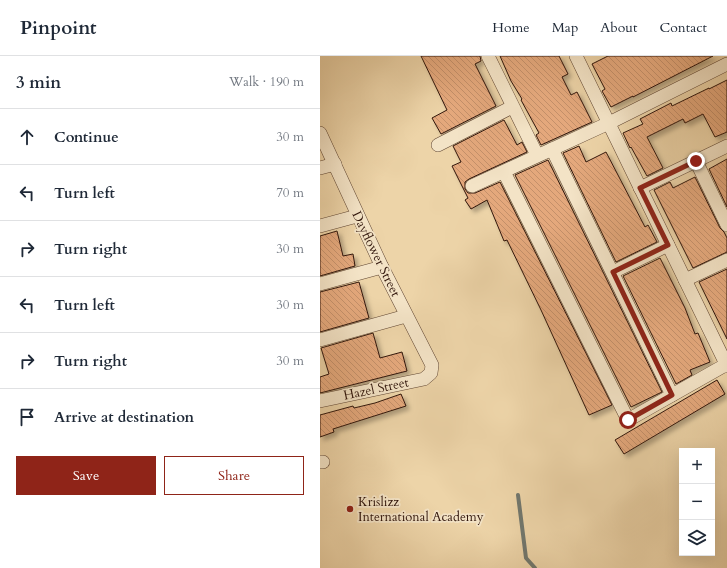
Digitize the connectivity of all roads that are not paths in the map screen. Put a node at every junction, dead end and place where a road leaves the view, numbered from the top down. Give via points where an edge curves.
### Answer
1 (488, 56) edge
2 (576, 56) edge
3 (727, 64) edge
4 (512, 107) junction
5 (608, 123) junction
6 (320, 133) edge
7 (438, 145) dead end
8 (727, 146) edge
9 (552, 149) junction
10 (537, 156) junction
11 (696, 161) junction
12 (335, 164) junction
13 (320, 168) edge
14 (504, 172) junction
15 (472, 186) dead end
16 (640, 188) junction
17 (357, 216) junction
18 (725, 217) edge
19 (320, 226) edge
20 (668, 245) junction
21 (727, 260) edge
22 (382, 267) junction
23 (613, 272) junction
24 (685, 280) junction
25 (320, 284) edge
26 (406, 316) junction
27 (320, 340) edge
28 (727, 365) edge
29 (431, 373) joint
30 (672, 395) junction
31 (320, 401) edge

1 - 4 street
2 - 5 street
3 - 5 street
4 - 7 street
4 - 10 street
5 - 9 street
5 - 16 street
6 - 12 street, Dayflower Street
8 - 11 street
9 - 10 street
9 - 23 street
10 - 14 street
11 - 16 street
11 - 18 street
12 - 13 street
12 - 17 street, Dayflower Street
14 - 15 street
14 - 30 street via 628,420
16 - 20 street
17 - 19 street
17 - 22 street, Dayflower Street
20 - 23 street
20 - 24 street
21 - 24 street
22 - 25 street
22 - 26 street, Dayflower Street
23 - 30 street
24 - 28 street
26 - 27 street
26 - 29 street, Dayflower Street via 432,365
28 - 30 street
29 - 31 street, Hazel Street via 424,379

